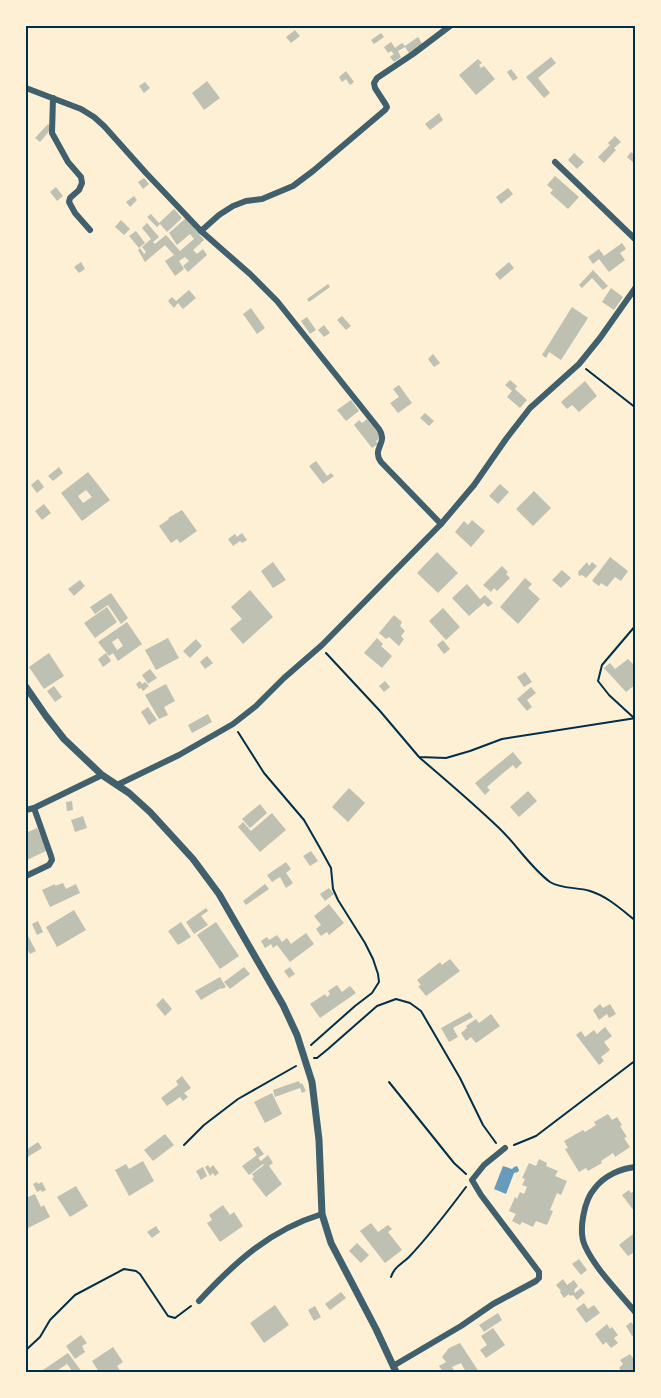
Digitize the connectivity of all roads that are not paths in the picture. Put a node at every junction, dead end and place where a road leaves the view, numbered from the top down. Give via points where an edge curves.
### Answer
1 (450, 26) edge
2 (26, 88) edge
3 (53, 98) junction
4 (555, 162) dead end
5 (90, 230) dead end
6 (201, 231) junction
7 (636, 240) edge
8 (636, 287) edge
9 (441, 524) junction
10 (26, 687) edge
11 (102, 775) junction
12 (117, 785) junction
13 (34, 808) junction
14 (26, 810) edge
15 (26, 876) edge
16 (506, 1149) road end
17 (636, 1167) edge
18 (322, 1214) junction
19 (199, 1301) road end
20 (636, 1313) edge
21 (395, 1369) edge

1 - 6 street via 377,78 375,88 387,107 313,171 278,193 233,206
2 - 3 street
3 - 5 street via 52,133 82,183 69,201
3 - 6 street via 94,117
4 - 7 street
6 - 9 street via 277,301 379,429 383,440 377,453 381,462
8 - 9 street via 579,364 530,408
9 - 12 street via 256,706 179,755
10 - 11 street via 64,739
11 - 12 street
11 - 13 street
12 - 18 street via 150,812 193,859 219,894 283,1005 312,1082
13 - 14 street
13 - 15 street via 52,860
16 - 21 street via 472,1180 539,1272 539,1278
17 - 20 street via 618,1171 595,1187 582,1227 584,1244 594,1262
18 - 19 street via 263,1241
18 - 21 street via 331,1243

